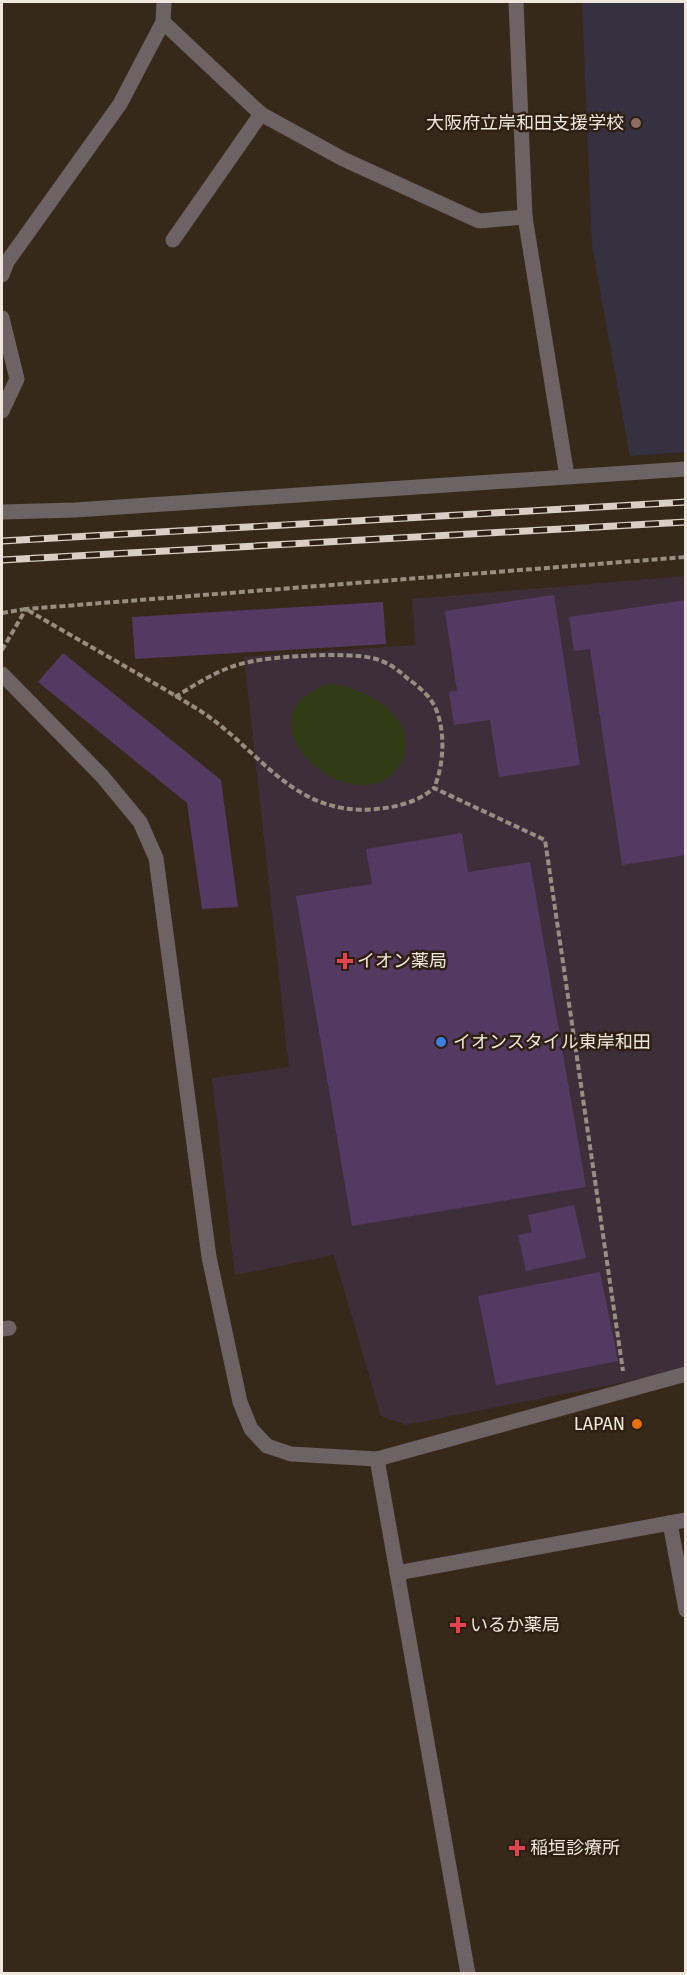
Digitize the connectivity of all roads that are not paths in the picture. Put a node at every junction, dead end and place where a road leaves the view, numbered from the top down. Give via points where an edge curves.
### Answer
1 (164, 2) edge
2 (516, 2) edge
3 (163, 22) junction
4 (261, 114) junction
5 (525, 217) junction
6 (173, 240) dead end
7 (2, 275) edge
8 (2, 318) edge
9 (2, 411) edge
10 (686, 469) edge
11 (567, 476) junction
12 (2, 512) edge
13 (2, 674) edge
14 (686, 1374) edge
15 (377, 1459) junction
16 (678, 1522) edge
17 (398, 1573) junction
18 (686, 1610) edge
19 (468, 1974) edge

1 - 3 street
2 - 5 street
3 - 4 street
3 - 7 street via 120,104 7,262
4 - 5 street via 343,159 479,221
4 - 6 street
5 - 11 street
8 - 9 street via 17,379
10 - 11 street
11 - 12 street
13 - 15 street via 102,776 140,822 156,858 209,1257 240,1402 251,1429 267,1446 291,1454
14 - 15 street
15 - 17 street
16 - 17 street
16 - 18 street
17 - 19 street

